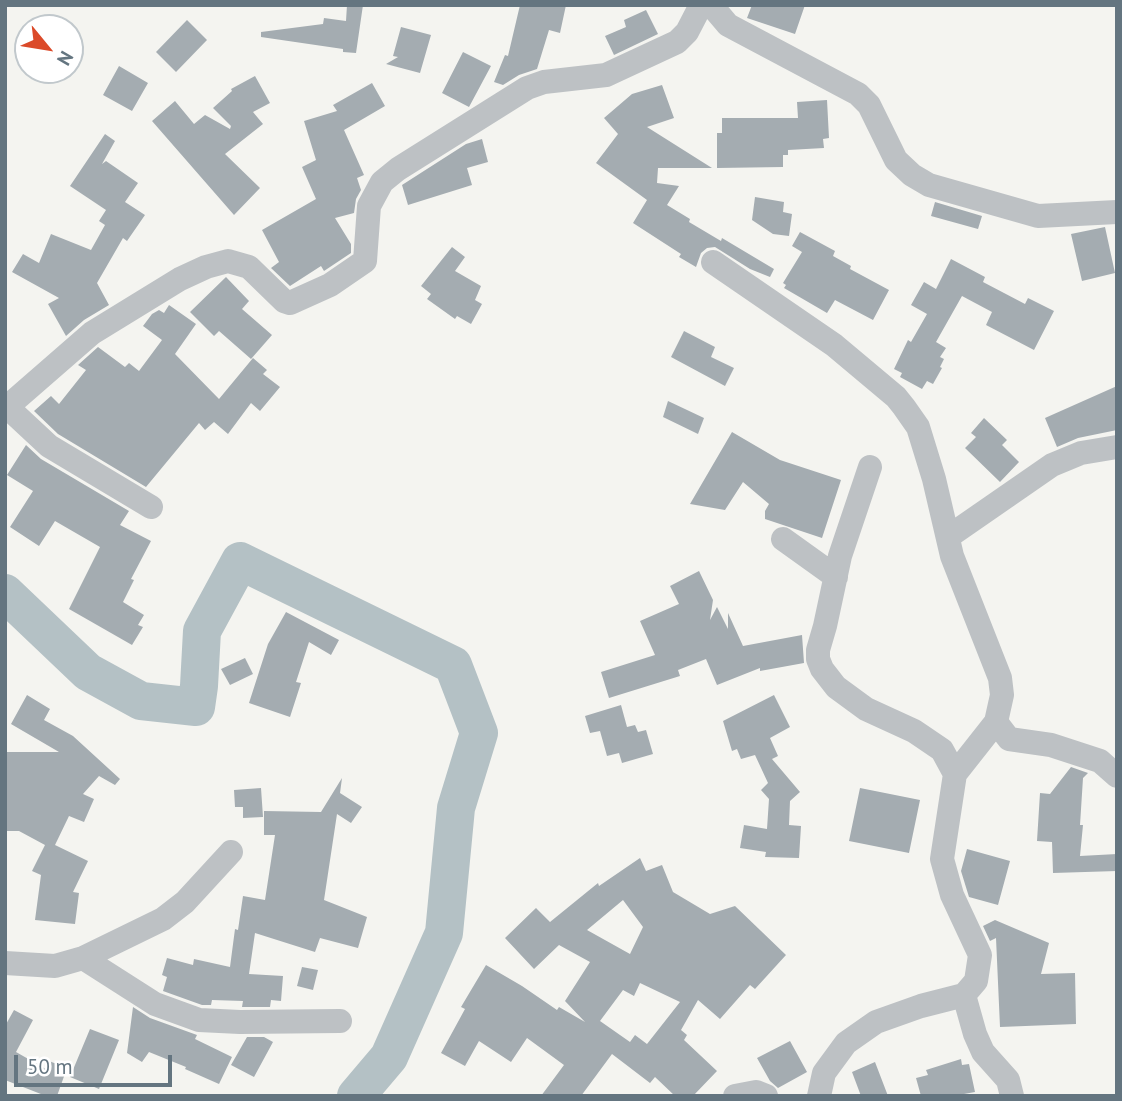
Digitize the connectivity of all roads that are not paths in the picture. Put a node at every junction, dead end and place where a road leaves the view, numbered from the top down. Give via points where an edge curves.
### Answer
1 (701, 5) edge
2 (711, 5) edge
3 (1117, 212) edge
4 (713, 262) dead end
5 (6, 406) edge
6 (1117, 447) edge
7 (870, 467) dead end
8 (151, 507) dead end
9 (948, 537) junction
10 (783, 539) dead end
11 (836, 577) junction
12 (996, 722) junction
13 (955, 774) junction
14 (1117, 776) edge
15 (231, 852) dead end
16 (83, 958) junction
17 (5, 963) edge
18 (964, 995) junction
19 (340, 1021) dead end
20 (735, 1096) edge
21 (766, 1096) edge
22 (819, 1096) edge
23 (1012, 1096) edge

1 - 5 street via 677,43 606,75 527,88 398,169 382,182 369,206 365,261 330,285 290,303 249,267 228,261 206,267 92,333
2 - 3 street via 728,25 858,94 869,105 896,160 929,185 1038,216
4 - 9 street via 834,345 896,397 918,427
5 - 8 street via 49,446
6 - 9 street via 1081,453 1052,465
7 - 11 street
9 - 12 street via 1000,678 1002,695
10 - 11 street
11 - 13 street via 818,650 822,669 836,687 866,709 942,750
12 - 13 street
12 - 14 street via 1009,739 1051,745 1100,761
13 - 18 street via 942,859 952,895 980,955 976,981
15 - 16 street via 169,915
16 - 17 street via 55,965
16 - 19 street via 155,1004 199,1020
18 - 22 street via 876,1023 846,1043 824,1073
18 - 23 street via 975,1034 1008,1080
20 - 21 street via 756,1092

